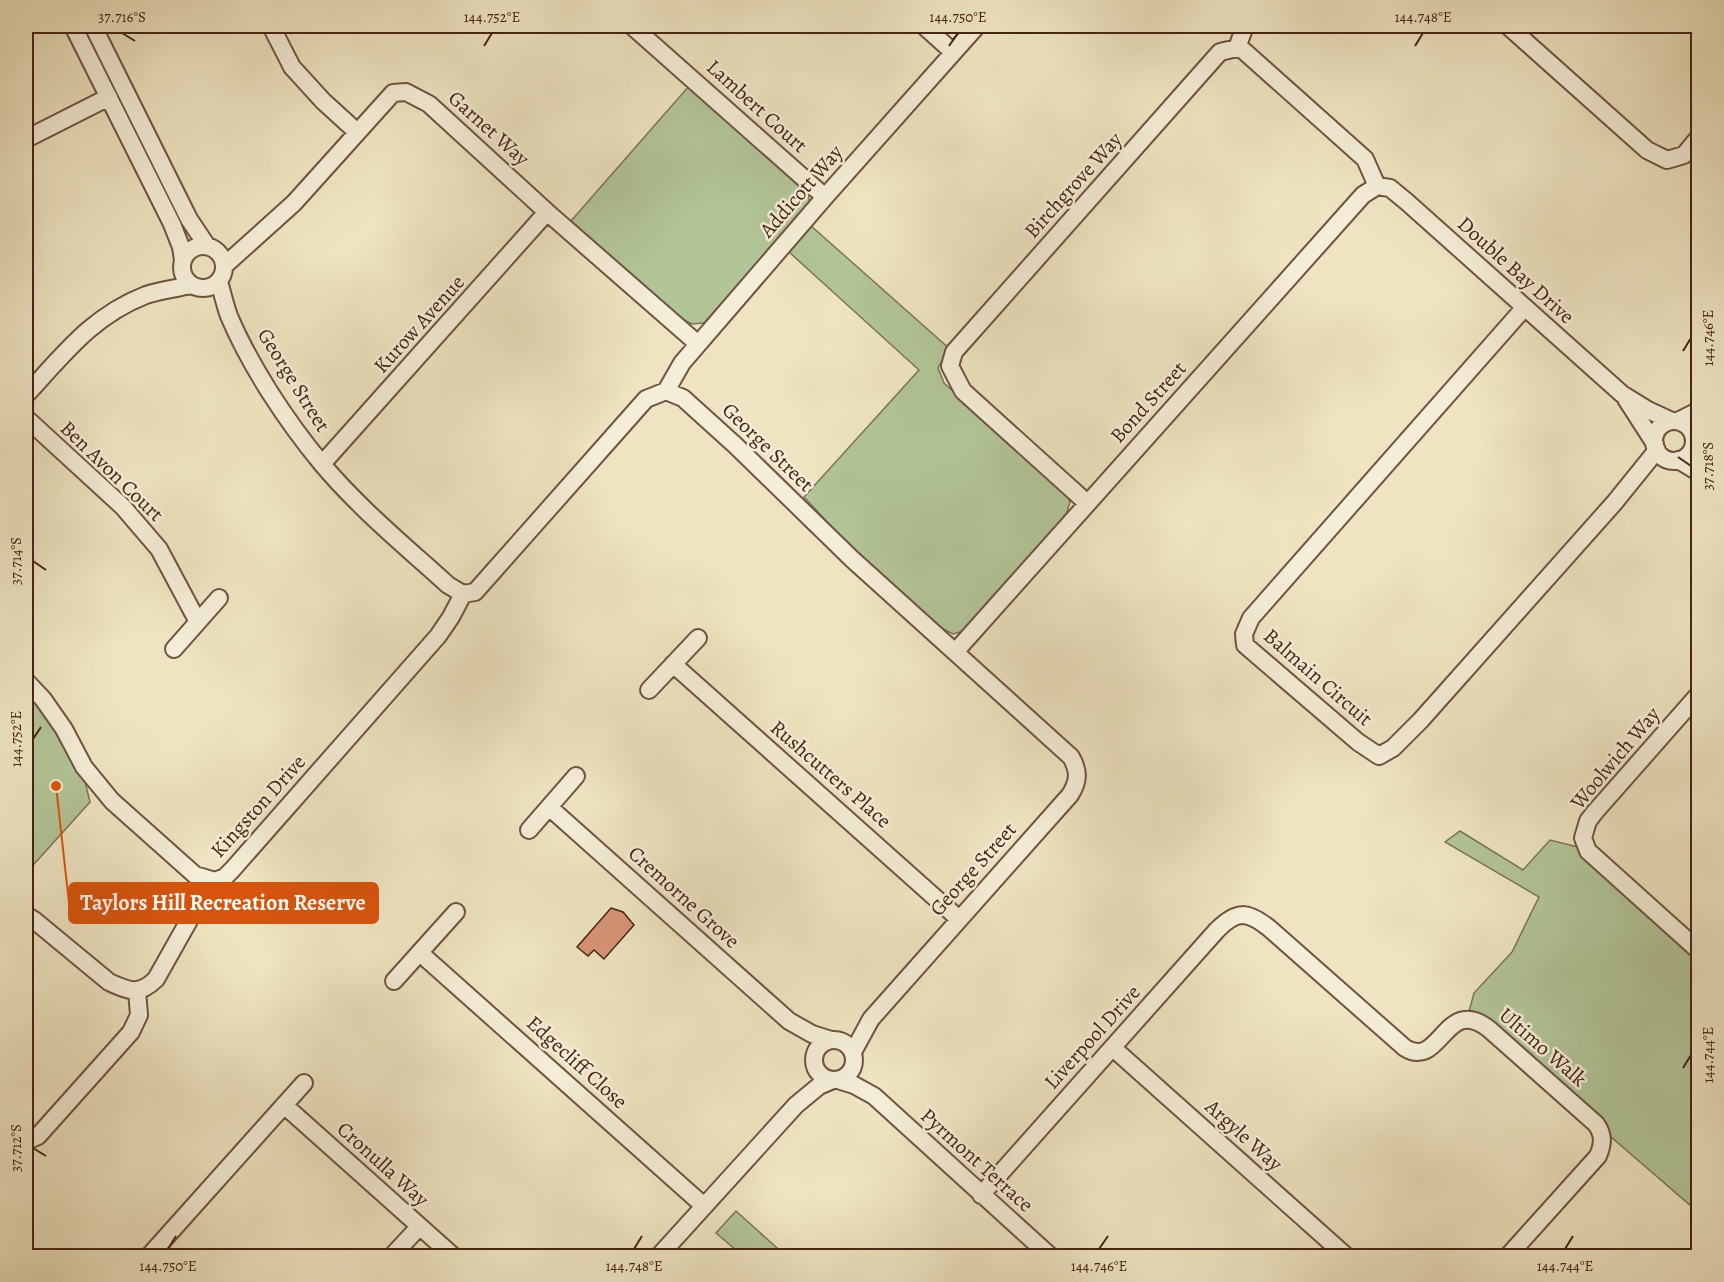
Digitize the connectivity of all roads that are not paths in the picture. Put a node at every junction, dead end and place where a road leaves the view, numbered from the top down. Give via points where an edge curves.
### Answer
1 (73, 26) edge
2 (93, 26) edge
3 (271, 26) edge
4 (632, 26) edge
5 (924, 26) edge
6 (977, 26) edge
7 (1245, 26) edge
8 (1508, 26) edge
9 (1237, 48) junction
10 (953, 52) junction
11 (109, 97) junction
12 (357, 132) junction
13 (1698, 138) edge
14 (26, 139) edge
15 (1377, 186) junction
16 (825, 197) junction
17 (547, 212) junction
18 (255, 238) junction
19 (210, 248) junction
20 (182, 263) junction
21 (210, 280) junction
22 (149, 294) junction
23 (1525, 307) junction
24 (698, 344) junction
25 (666, 391) junction
26 (1622, 394) junction
27 (26, 395) edge
28 (1698, 411) edge
29 (26, 418) edge
30 (1675, 421) junction
31 (1696, 441) edge
32 (1656, 447) junction
33 (1675, 460) junction
34 (322, 464) junction
35 (1698, 472) edge
36 (1615, 502) junction
37 (1087, 503) junction
38 (463, 594) junction
39 (219, 598) dead end
40 (198, 622) junction
41 (698, 638) dead end
42 (174, 649) dead end
43 (956, 651) junction
44 (673, 664) junction
45 (26, 681) edge
46 (649, 690) dead end
47 (1698, 695) edge
48 (576, 776) dead end
49 (549, 807) junction
50 (529, 830) dead end
51 (207, 880) junction
52 (456, 912) dead end
53 (1239, 914) joint
54 (26, 915) edge
55 (959, 919) junction
56 (1698, 950) edge
57 (420, 953) junction
58 (394, 981) dead end
59 (137, 991) junction
60 (871, 1018) junction
61 (789, 1021) junction
62 (833, 1040) junction
63 (1113, 1048) junction
64 (814, 1056) junction
65 (853, 1056) junction
66 (836, 1080) junction
67 (304, 1083) dead end
68 (874, 1096) junction
69 (284, 1105) junction
70 (796, 1105) junction
71 (26, 1142) edge
72 (981, 1195) junction
73 (704, 1206) junction
74 (419, 1227) junction
75 (149, 1257) edge
76 (392, 1257) edge
77 (453, 1257) edge
78 (659, 1257) edge
79 (1050, 1257) edge
80 (1346, 1257) edge
81 (1508, 1257) edge

1 - 11 street
2 - 19 street via 189,219
3 - 12 street via 292,67
4 - 16 street, Lambert Court
5 - 10 street
6 - 10 street, Addicott Way
7 - 9 street
8 - 13 street via 1647,150 1667,160 1684,155
9 - 15 street via 1365,159
9 - 37 street, Birchgrove Way via 1220,52 954,352 950,366 963,392
10 - 16 street, Addicott Way
11 - 14 street
11 - 20 street via 172,224 181,247
12 - 17 street, Garnet Way via 393,93 406,92 429,104
12 - 18 street, Garnet Way via 294,203
15 - 23 street, Double Bay Drive via 1390,188
15 - 37 street, Bond Street via 1362,195
16 - 24 street, Addicott Way
17 - 24 street, Garnet Way
17 - 34 street, Kurow Avenue
18 - 19 street, Garnet Way
18 - 21 street, Garnet Way
19 - 20 street via 195,247
19 - 21 street via 222,260
20 - 21 street via 183,274
20 - 22 street
21 - 22 street
21 - 34 street, George Street via 278,405
22 - 27 street via 98,320
23 - 26 street, Double Bay Drive
23 - 36 street, Balmain Circuit via 1251,618 1244,634 1245,645 1379,756 1394,748
24 - 25 street, Addicott Way
25 - 38 street via 646,399 475,591
25 - 43 street, George Street via 683,398 852,559
26 - 30 street, Double Bay Drive
26 - 32 street, Double Bay Drive
28 - 30 street
29 - 40 street, Ben Avon Court via 145,532 159,549
30 - 31 street via 1689,427
30 - 32 street via 1657,431
31 - 33 street via 1689,454
32 - 33 street via 1661,455
32 - 36 street, Balmain Circuit
33 - 35 street
33 - 36 street, Balmain Circuit via 1656,469
34 - 38 street, George Street via 447,585
37 - 43 street, Bond Street
38 - 51 street, Kingston Drive via 438,636 232,870 225,877
39 - 40 street
40 - 42 street
41 - 44 street
43 - 55 street, George Street via 1060,746 1075,764 1077,780 1070,795
44 - 46 street
44 - 55 street, Rushcutters Place
45 - 51 street, Kingston Drive via 43,699 84,767 112,801 195,875
47 - 56 street, Woolwich Way via 1595,812 1582,837 1588,851
48 - 49 street
49 - 50 street
49 - 61 street, Cremorne Grove
51 - 59 street via 196,908 156,979
52 - 57 street
53 - 63 street, Liverpool Drive via 1217,930
53 - 81 street, Ultimo Walk via 1251,916 1269,928 1410,1051 1431,1048 1456,1022 1476,1020 1596,1124 1602,1139 1598,1156
54 - 59 street via 110,982
55 - 60 street, George Street
57 - 58 street
57 - 73 street, Edgecliff Close
59 - 71 street via 139,1015 131,1032 38,1136
60 - 62 street, George Street
60 - 65 street, George Street
61 - 62 street, Cremorne Grove
61 - 64 street, Cremorne Grove
62 - 64 street via 821,1044
62 - 65 street via 846,1043
63 - 72 street, Liverpool Drive
63 - 80 street, Argyle Way
64 - 66 street via 816,1070
64 - 70 street
65 - 66 street via 850,1072
65 - 68 street, Pyrmont Terrace
66 - 68 street, Pyrmont Terrace
66 - 70 street via 819,1086
67 - 69 street
68 - 72 street, Pyrmont Terrace
69 - 74 street, Cronulla Way
69 - 75 street
70 - 73 street
72 - 79 street, Pyrmont Terrace
73 - 78 street
74 - 76 street
74 - 77 street, Cronulla Way

